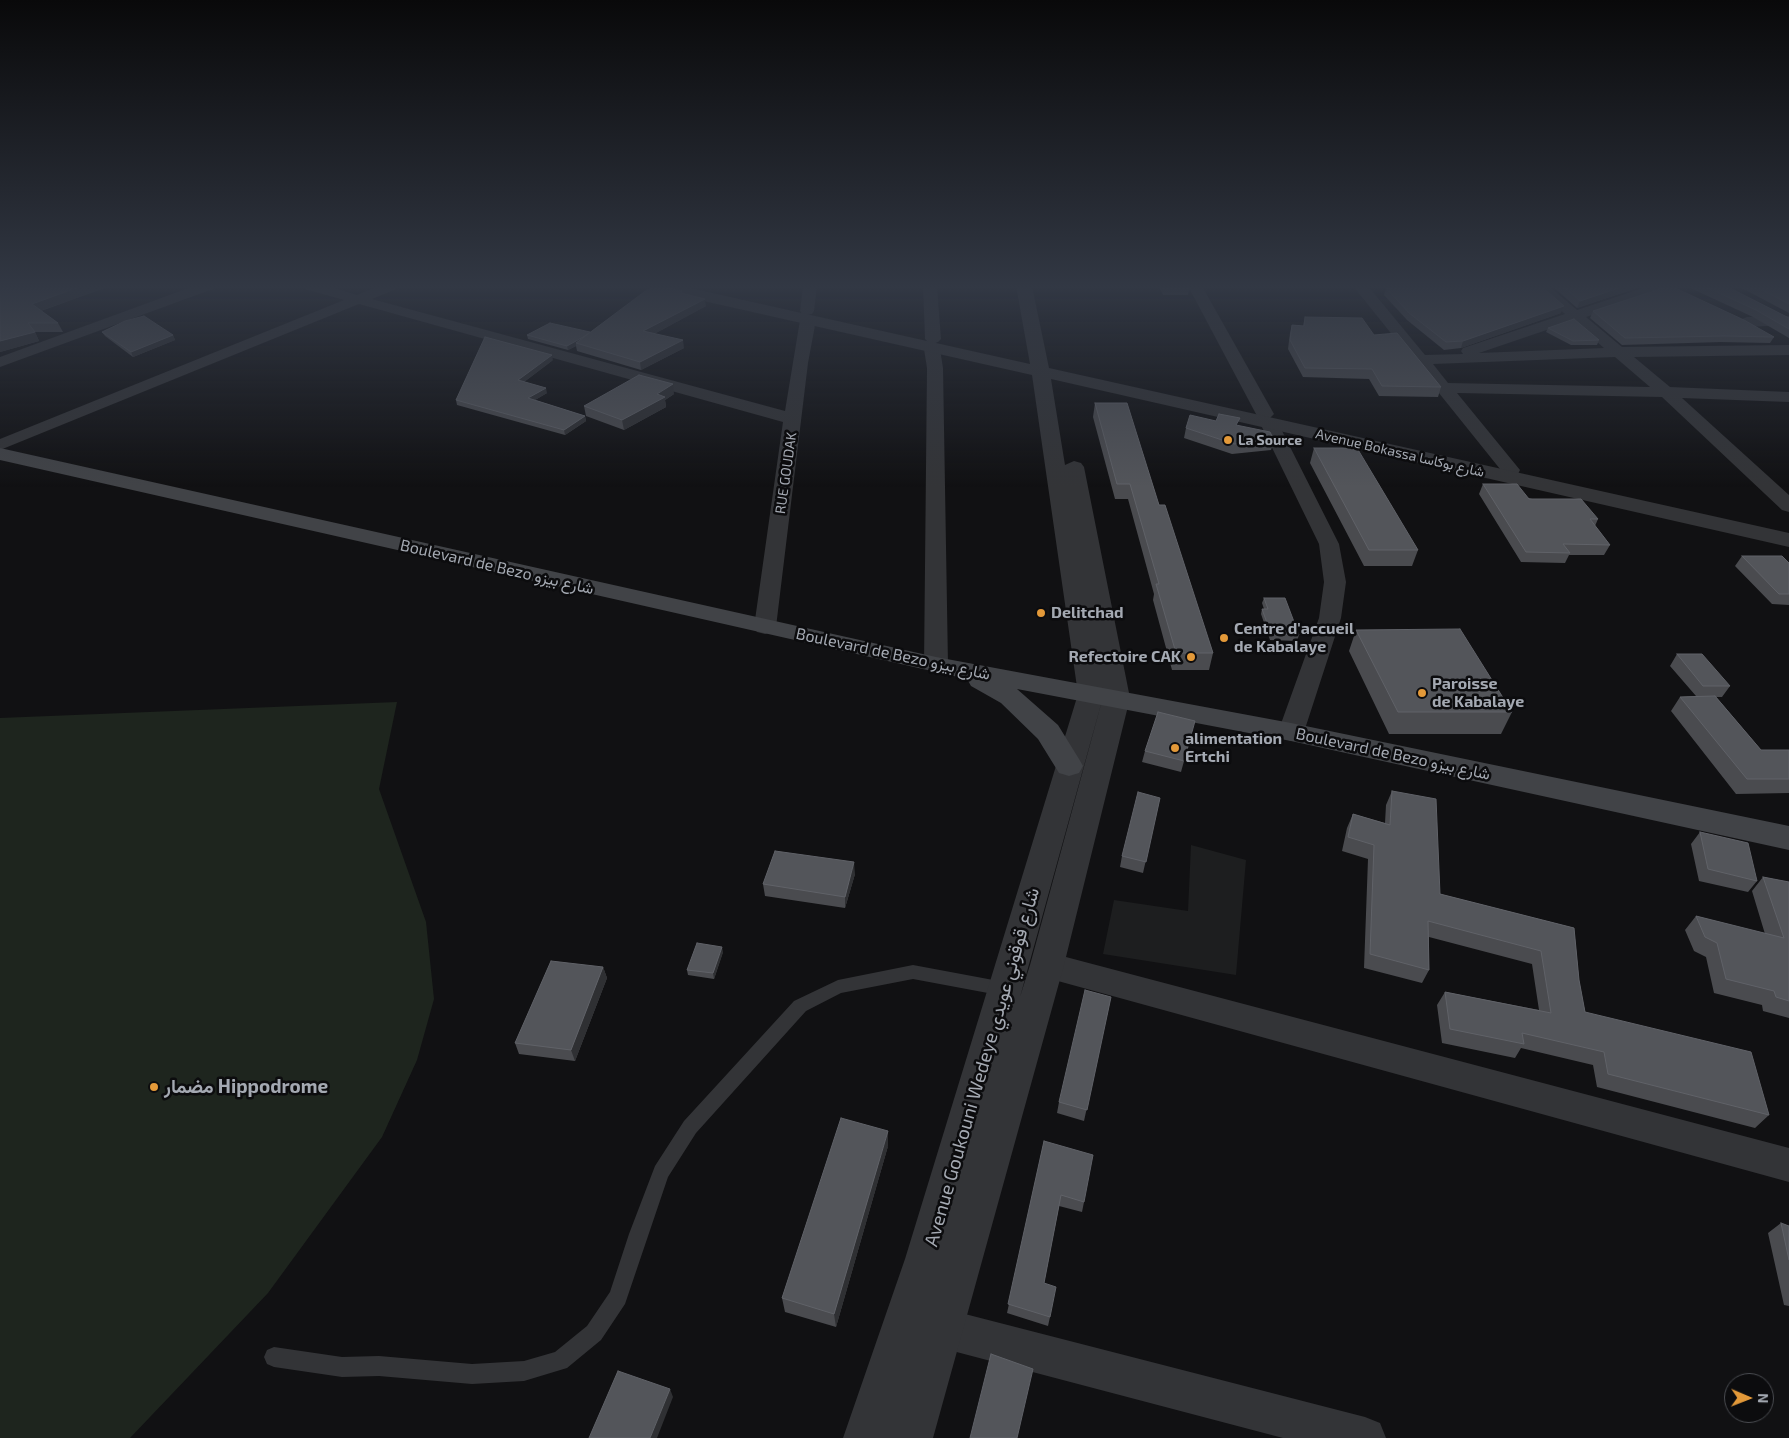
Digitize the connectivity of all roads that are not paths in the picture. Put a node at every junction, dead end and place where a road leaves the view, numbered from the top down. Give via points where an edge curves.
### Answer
1 (24, 353) edge
2 (227, 353) edge
3 (552, 353) edge
4 (801, 353) edge
5 (933, 353) edge
6 (974, 353) edge
7 (1043, 353) edge
8 (1046, 353) edge
9 (1231, 353) edge
10 (1415, 353) edge
11 (1466, 353) edge
12 (1589, 353) edge
13 (1620, 353) edge
14 (1458, 358) junction
15 (1421, 360) junction
16 (0, 362) edge
17 (1048, 369) junction
18 (1443, 388) junction
19 (1666, 392) junction
20 (1789, 397) edge
21 (1267, 418) junction
22 (793, 419) junction
23 (0, 446) edge
24 (0, 454) edge
25 (1512, 470) junction
26 (1789, 506) edge
27 (1789, 531) edge
28 (1789, 540) edge
29 (765, 627) junction
30 (936, 665) junction
31 (964, 670) junction
32 (1104, 696) junction
33 (1291, 732) junction
34 (1069, 766) junction
35 (1789, 838) edge
36 (1047, 965) junction
37 (1004, 989) junction
38 (1789, 1165) edge
39 (923, 1323) junction
40 (274, 1357) dead end
41 (867, 1438) edge
42 (909, 1438) edge
43 (1365, 1438) edge

1 - 16 street
2 - 23 street
3 - 22 street
4 - 22 street, RUE GOUDAK
5 - 30 street
6 - 17 street, Avenue Bokassa شارع بوكاسا
7 - 17 street
8 - 17 street
9 - 21 street
10 - 15 street
11 - 14 street
12 - 14 street
13 - 19 street
14 - 15 street
15 - 18 street
17 - 21 street, Avenue Bokassa شارع بوكاسا
17 - 32 street
18 - 19 street
18 - 25 street
19 - 20 street
19 - 26 street
21 - 25 street, Avenue Bokassa شارع بوكاسا
21 - 28 street, Avenue Bokassa شارع بوكاسا
21 - 33 street via 1329,544 1335,582 1330,618
22 - 29 street, RUE GOUDAK
24 - 29 main road, Boulevard de Bezo شارع بيزو
25 - 27 street, Avenue Bokassa شارع بوكاسا
29 - 30 main road, Boulevard de Bezo شارع بيزو
30 - 31 main road, Boulevard de Bezo شارع بيزو
31 - 32 main road, Boulevard de Bezo شارع بيزو
31 - 34 main road via 1011,697 1048,732
32 - 33 main road, Boulevard de Bezo شارع بيزو
32 - 34 street, Avenue Goukouni Wedeye شارع قوقوني عويدي
32 - 36 street, Avenue Goukouni Wedeye شارع قوقوني عويدي
33 - 35 main road, Boulevard de Bezo شارع بيزو
34 - 37 street, Avenue Goukouni Wedeye شارع قوقوني عويدي
36 - 38 street
36 - 39 street, Avenue Goukouni Wedeye شارع قوقوني عويدي
37 - 39 street, Avenue Goukouni Wedeye شارع قوقوني عويدي via 926,1259
37 - 40 lane via 913,972 838,987 800,1006 690,1127 661,1172 618,1297 594,1333 560,1361 524,1371 472,1374 378,1366 342,1367
39 - 41 street, Avenue Goukouni Wedeye شارع قوقوني عويدي
39 - 42 street, Avenue Goukouni Wedeye شارع قوقوني عويدي
39 - 43 street

